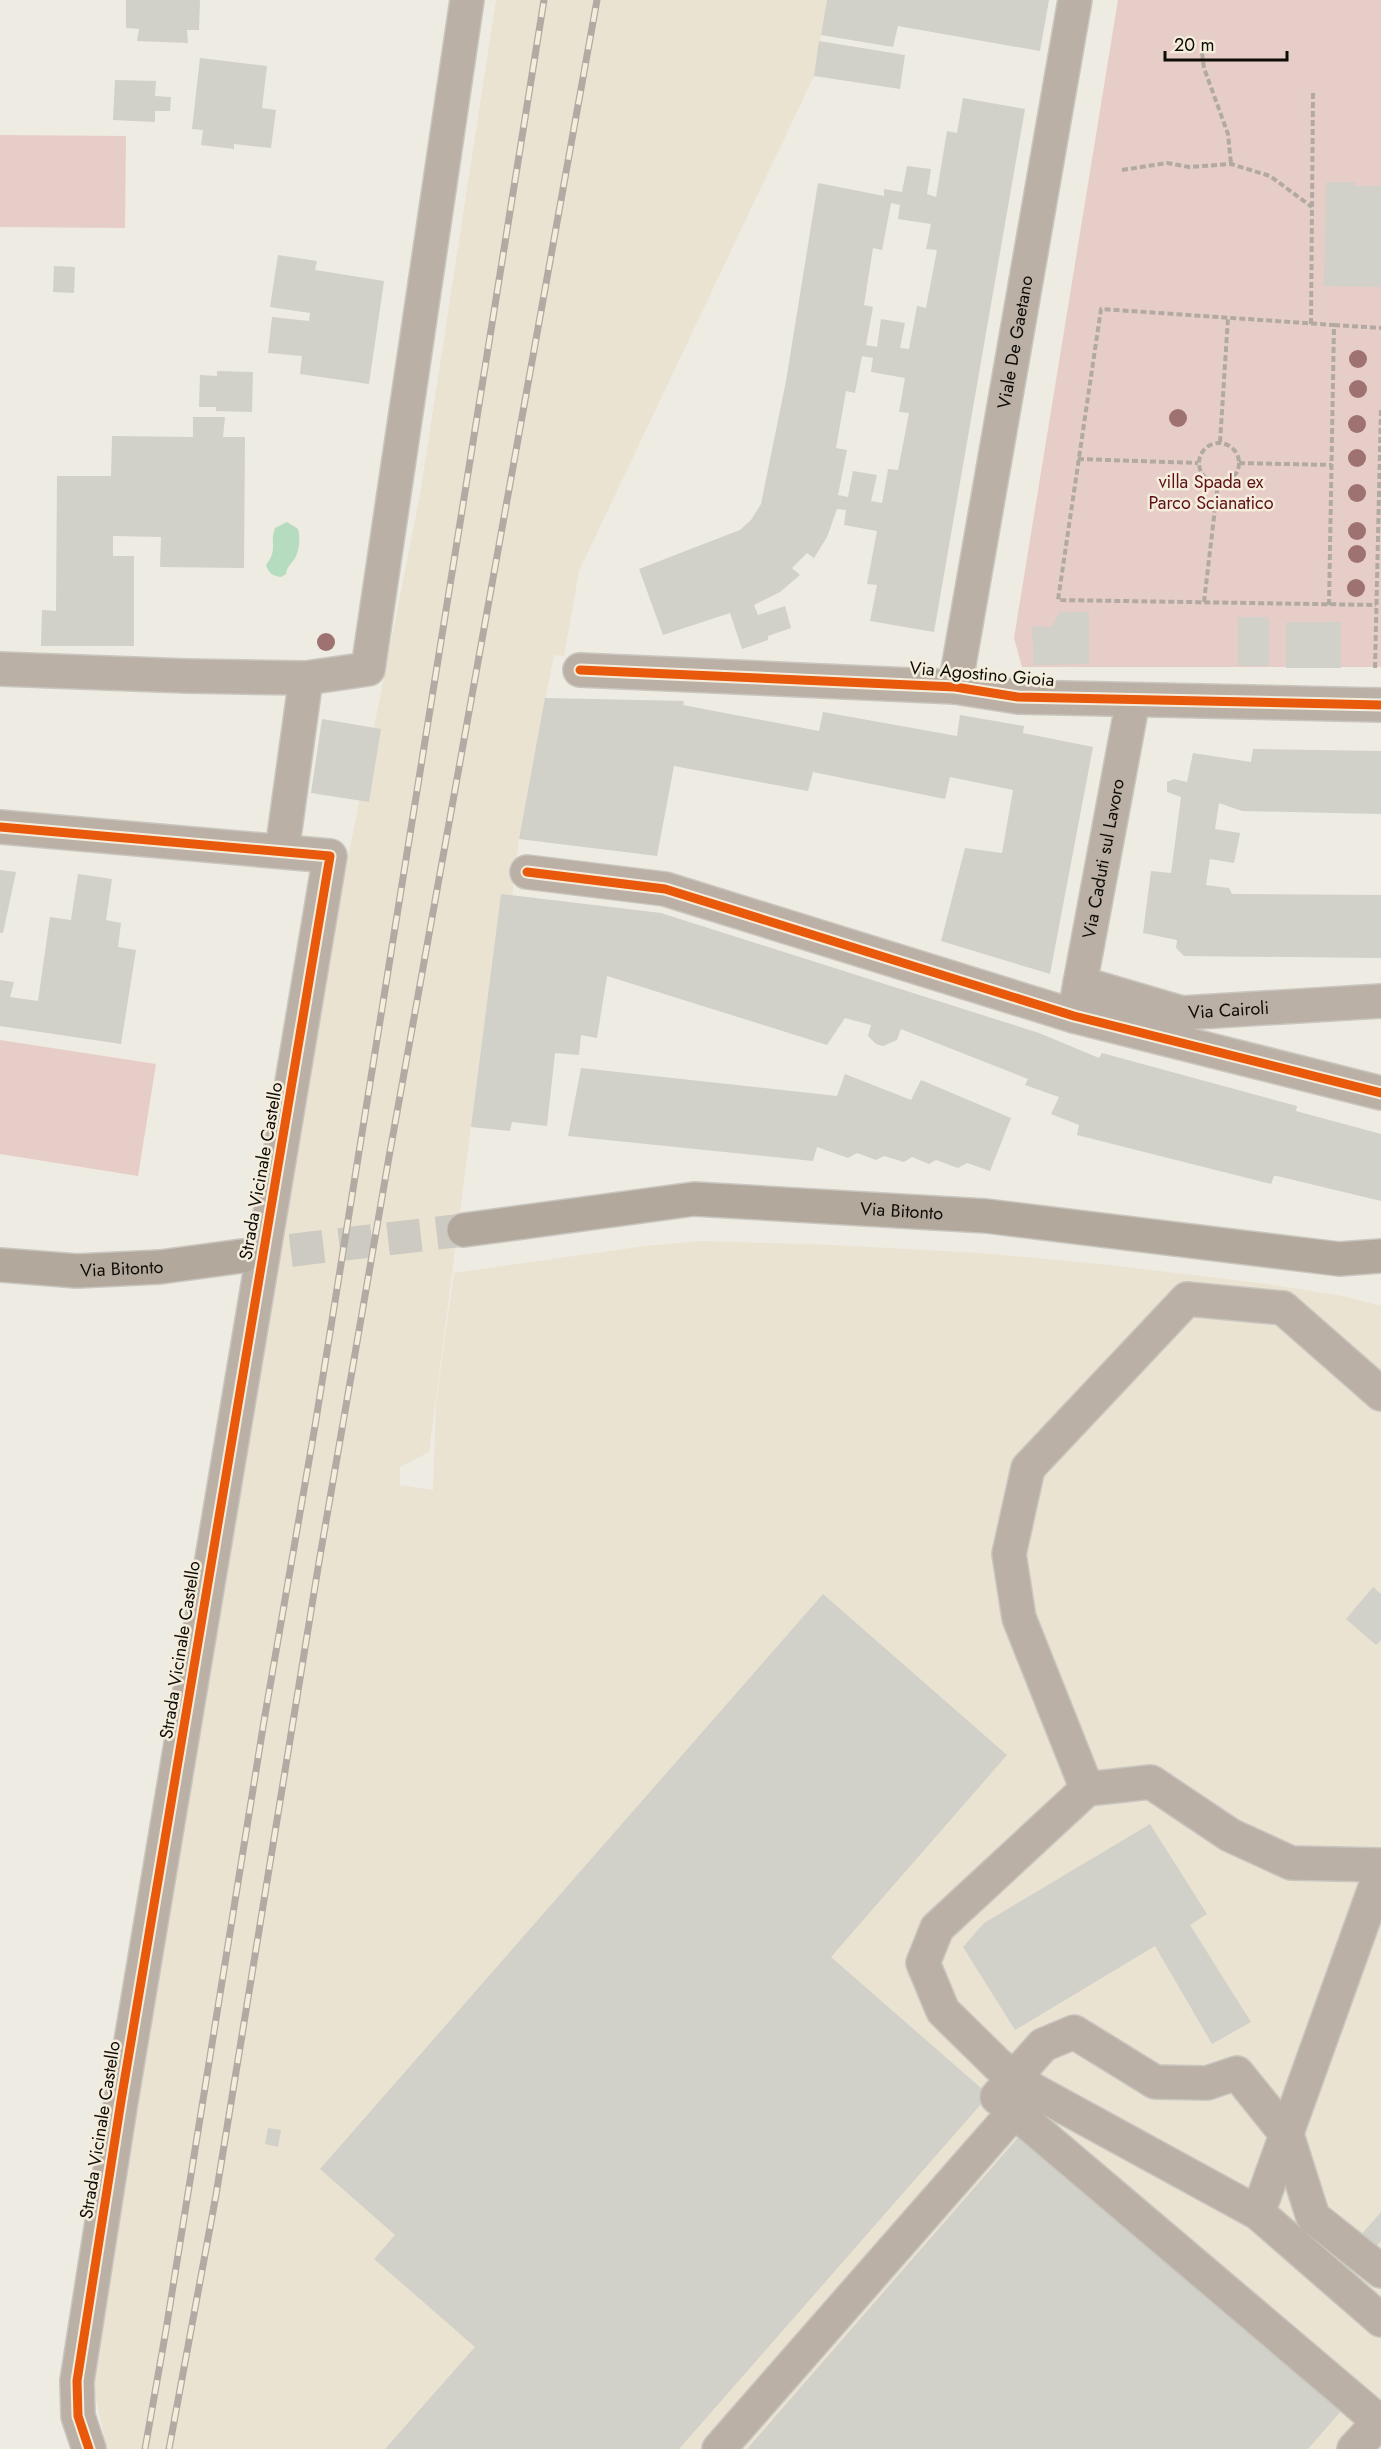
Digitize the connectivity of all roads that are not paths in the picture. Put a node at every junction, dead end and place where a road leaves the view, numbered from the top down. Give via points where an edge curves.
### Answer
1 (467, 0) edge
2 (1075, 0) edge
3 (0, 669) edge
4 (580, 670) dead end
5 (306, 678) junction
6 (955, 687) junction
7 (1133, 700) junction
8 (1378, 705) edge
9 (0, 827) edge
10 (282, 851) junction
11 (527, 872) dead end
12 (1080, 983) junction
13 (1381, 1001) edge
14 (1074, 1016) junction
15 (1381, 1094) edge
16 (464, 1230) tunnel mouth
17 (242, 1256) tunnel mouth
18 (1381, 1256) edge
19 (1339, 1259) junction
20 (0, 1265) edge
21 (1381, 1275) edge
22 (1381, 1394) edge
23 (1087, 1789) junction
24 (1381, 1865) edge
25 (1381, 1871) edge
26 (1021, 2093) junction
27 (1287, 2135) junction
28 (1258, 2213) junction
29 (1381, 2271) edge
30 (1381, 2320) edge
31 (1380, 2422) edge
32 (89, 2449) edge
33 (719, 2449) edge
34 (1354, 2449) edge

1 - 5 street via 368,669
2 - 6 street, Viale De Gaetano
3 - 5 street
4 - 6 street, Via Agostino Gioia
5 - 10 street
6 - 7 street, Via Agostino Gioia via 1018,697
7 - 8 street, Via Agostino Gioia
7 - 12 street, Via Caduti sul Lavoro
9 - 10 street
10 - 32 street, Strada Vicinale Castello via 330,856 77,2381 78,2416
11 - 14 street via 665,889
12 - 13 street, Via Cairoli via 1182,1013
12 - 14 street, Via Caduti sul Lavoro
14 - 15 street
16 - 19 main road, Via Bitonto via 694,1199 986,1216
17 - 20 main road, Via Bitonto via 160,1267 77,1271
18 - 19 main road
19 - 21 main road
22 - 23 street via 1283,1308 1187,1299 1028,1468 1009,1554 1019,1618
23 - 24 street via 1151,1782 1230,1835 1292,1863
23 - 26 street via 937,1928 923,1963 943,2011
25 - 27 street
26 - 27 street via 1043,2045 1074,2032 1155,2082 1207,2083 1237,2073
26 - 28 street
26 - 31 street
26 - 33 street
27 - 28 street
27 - 29 street via 1313,2217
28 - 30 street
31 - 34 street

